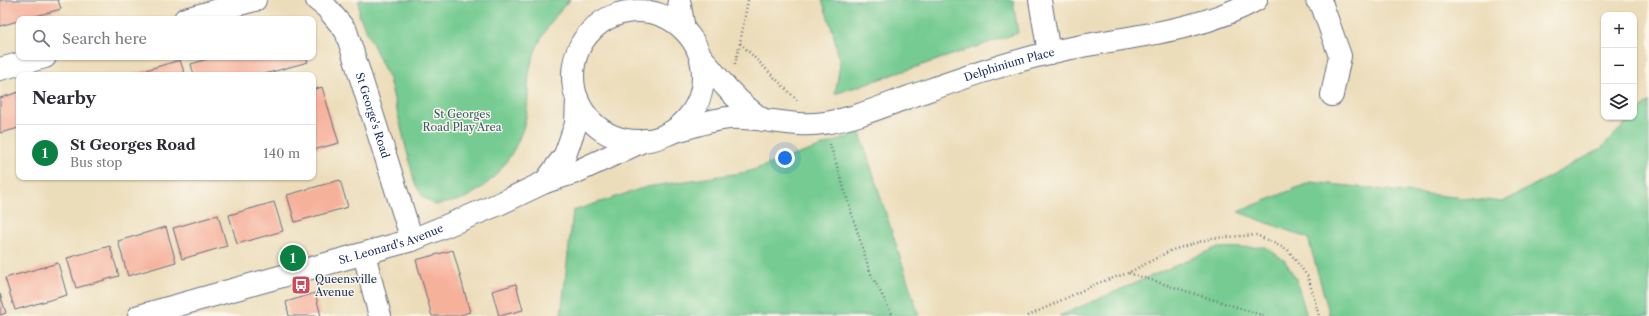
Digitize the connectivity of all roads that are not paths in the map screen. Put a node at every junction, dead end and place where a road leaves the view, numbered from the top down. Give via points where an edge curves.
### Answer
1 (255, 0) edge
2 (317, 0) edge
3 (679, 0) edge
4 (1040, 0) edge
5 (1256, 0) edge
6 (1317, 0) edge
7 (636, 6) edge
8 (196, 16) edge
9 (684, 29) junction
10 (1049, 52) junction
11 (698, 54) junction
12 (34, 60) edge
13 (0, 69) edge
14 (1332, 94) dead end
15 (577, 98) junction
16 (763, 120) junction
17 (667, 134) junction
18 (645, 140) junction
19 (545, 182) junction
20 (412, 240) junction
21 (364, 254) junction
22 (139, 316) edge
23 (380, 316) edge

1 - 8 street
2 - 20 street, St George's Road via 346,31
3 - 9 street
4 - 10 street
5 - 10 street, Delphinium Place via 1216,18 1156,33
6 - 14 street via 1322,5 1340,56
7 - 9 street via 666,17
7 - 15 street via 606,19 590,31 578,50 573,76
9 - 11 street via 697,48
10 - 16 street, Delphinium Place via 984,71 875,110 823,123 792,125
11 - 16 street, Delphinium Place via 726,89 743,106
11 - 17 street via 703,75 698,102 685,121
12 - 13 street
15 - 18 street via 584,112 600,128 615,137
15 - 19 street, St. Leonard's Avenue via 576,124 566,155
16 - 17 street, Delphinium Place via 730,118 706,122
17 - 18 street
18 - 19 street, St. Leonard's Avenue via 576,172
19 - 20 street, St. Leonard's Avenue
20 - 21 street, St. Leonard's Avenue
21 - 22 street, St. Leonard's Avenue
21 - 23 street

